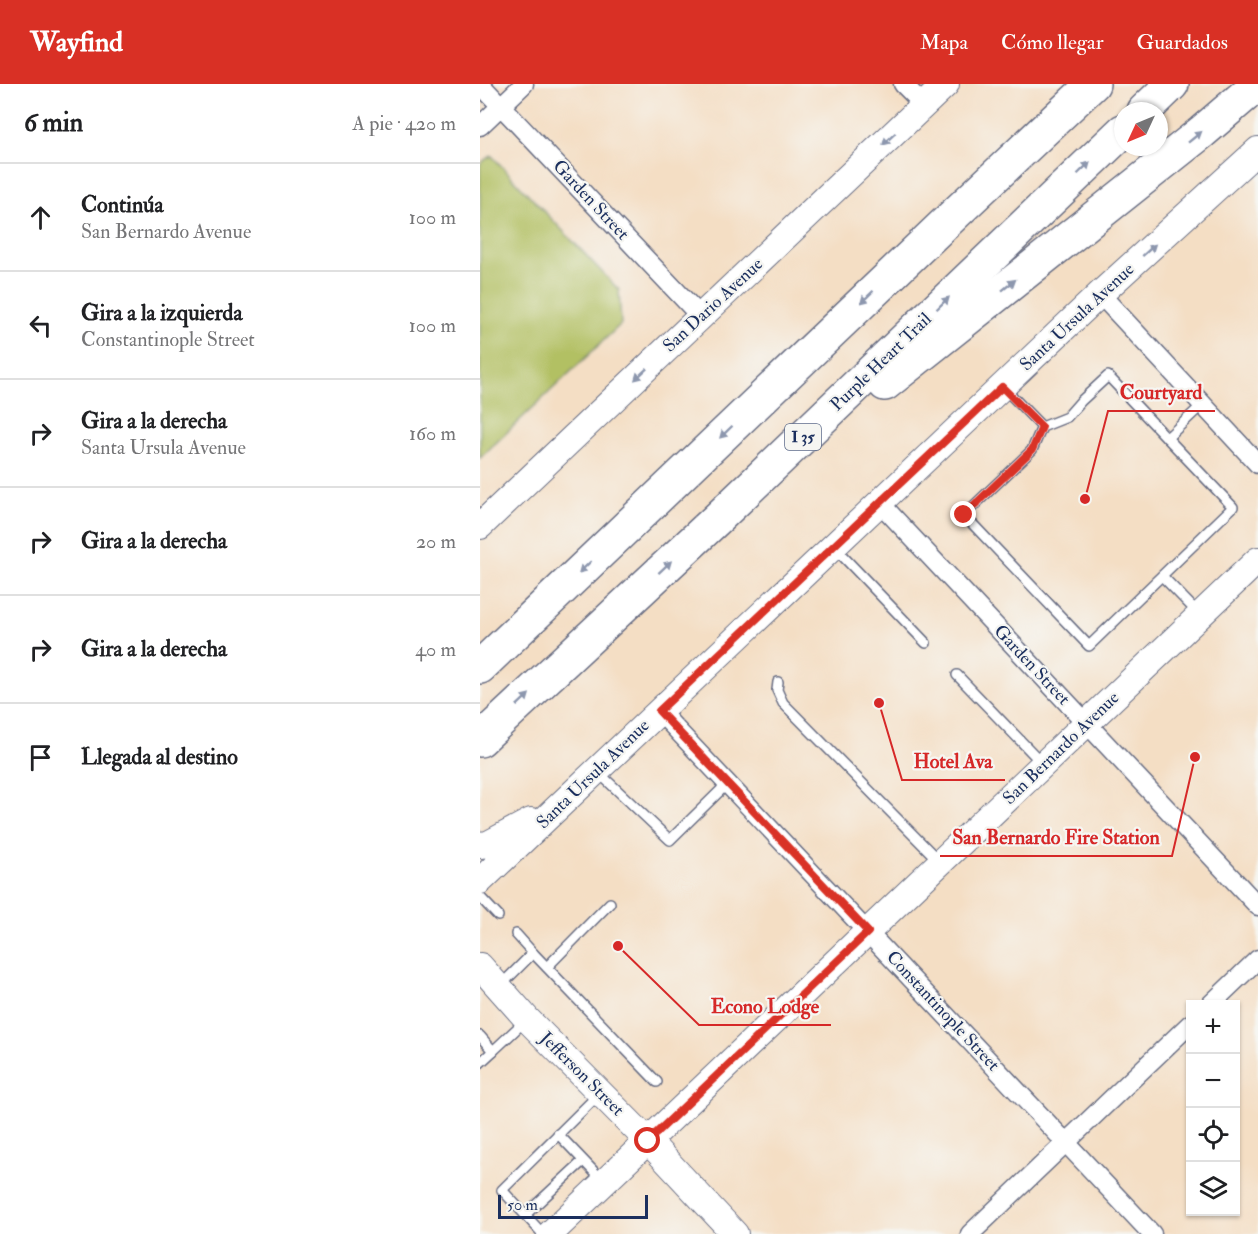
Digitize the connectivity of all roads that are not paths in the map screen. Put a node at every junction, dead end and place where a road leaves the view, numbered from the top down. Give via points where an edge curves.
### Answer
1 (480, 84) edge
2 (524, 84) edge
3 (903, 84) edge
4 (946, 84) edge
5 (1074, 84) edge
6 (1093, 84) edge
7 (1172, 84) edge
8 (1258, 84) edge
9 (1153, 102) edge
10 (924, 105) junction
11 (501, 106) junction
12 (480, 126) edge
13 (1114, 140) edge
14 (1258, 150) edge
15 (957, 212) junction
16 (1100, 294) junction
17 (701, 317) junction
18 (1002, 387) junction
19 (1203, 404) junction
20 (1042, 427) junction
21 (1167, 438) junction
22 (1258, 464) edge
23 (880, 503) junction
24 (718, 518) junction
25 (481, 523) edge
26 (834, 546) junction
27 (1258, 561) edge
28 (1161, 576) junction
29 (1200, 615) junction
30 (926, 643) dead end
31 (480, 667) edge
32 (957, 675) dead end
33 (778, 682) dead end
34 (659, 711) junction
35 (1087, 724) junction
36 (480, 740) edge
37 (1044, 765) junction
38 (597, 770) junction
39 (728, 783) junction
40 (560, 805) junction
41 (480, 845) edge
42 (941, 863) junction
43 (480, 881) edge
44 (480, 897) edge
45 (610, 903) dead end
46 (1258, 906) edge
47 (498, 916) dead end
48 (868, 932) junction
49 (516, 934) dead end
50 (533, 953) junction
51 (1258, 959) edge
52 (480, 966) edge
53 (547, 966) junction
54 (499, 987) junction
55 (1216, 1000) edge
56 (527, 1019) junction
57 (1186, 1029) edge
58 (480, 1036) edge
59 (493, 1051) junction
60 (480, 1063) edge
61 (657, 1082) dead end
62 (600, 1093) junction
63 (558, 1134) junction
64 (648, 1141) junction
65 (1066, 1142) junction
66 (583, 1161) junction
67 (605, 1182) junction
68 (525, 1215) junction
69 (543, 1234) edge
70 (550, 1234) edge
71 (735, 1234) edge
72 (970, 1234) edge
73 (1152, 1234) edge

1 - 11 street, Garden Street
2 - 11 street
3 - 10 street
4 - 10 main road, San Dario Avenue
5 - 15 highway
6 - 15 highway
7 - 9 highway
24 -> 8 highway
10 -> 17 main road, San Dario Avenue
11 - 12 street
11 - 17 street, Garden Street
24 -> 13 highway, Purple Heart Trail / I 35
16 -> 14 main road, Santa Ursula Avenue
15 -> 31 highway
16 - 18 main road, Santa Ursula Avenue
16 - 19 street
17 -> 25 main road, San Dario Avenue
18 - 20 lane
18 - 23 main road, Santa Ursula Avenue
19 - 21 lane
19 - 22 street
20 - 21 lane via 1067,417 1108,376
20 - 28 lane via 1032,450 964,515 1089,646
21 - 28 lane via 1233,507
23 - 26 main road, Santa Ursula Avenue
23 - 35 street, Garden Street
36 -> 24 highway, Purple Heart Trail / I 35
26 - 30 lane
26 - 34 main road, Santa Ursula Avenue
27 - 29 main road, San Bernardo Avenue
28 - 29 lane
29 - 35 main road, San Bernardo Avenue
32 - 37 lane
33 - 42 lane via 783,703
34 - 38 main road, Santa Ursula Avenue
34 - 39 street, Constantinople Street
35 - 37 main road, San Bernardo Avenue
35 - 46 street, Garden Street
37 - 42 main road, San Bernardo Avenue
38 - 39 lane via 670,840
38 - 40 main road, Santa Ursula Avenue
39 - 48 street, Constantinople Street
40 - 41 main road
40 - 43 main road, Santa Ursula Avenue
42 - 48 main road, San Bernardo Avenue
44 - 47 lane
45 - 53 lane
48 - 64 main road, San Bernardo Avenue
48 - 65 street, Constantinople Street
49 - 50 lane
50 - 53 lane
50 - 54 lane
51 - 55 street
52 - 54 main road, Jefferson Street
53 - 61 lane
54 - 56 main road, Jefferson Street
56 - 59 lane
56 - 62 main road, Jefferson Street
57 - 65 street
58 - 59 lane
59 - 60 lane
62 - 63 lane
62 - 64 main road, Jefferson Street
63 - 66 lane
63 - 68 lane via 502,1190
64 - 67 main road, San Bernardo Avenue
64 - 71 main road, Jefferson Street
65 - 72 street
65 - 73 street, Constantinople Street
66 - 67 lane
66 - 68 lane
67 - 70 main road, San Bernardo Avenue
68 - 69 lane

